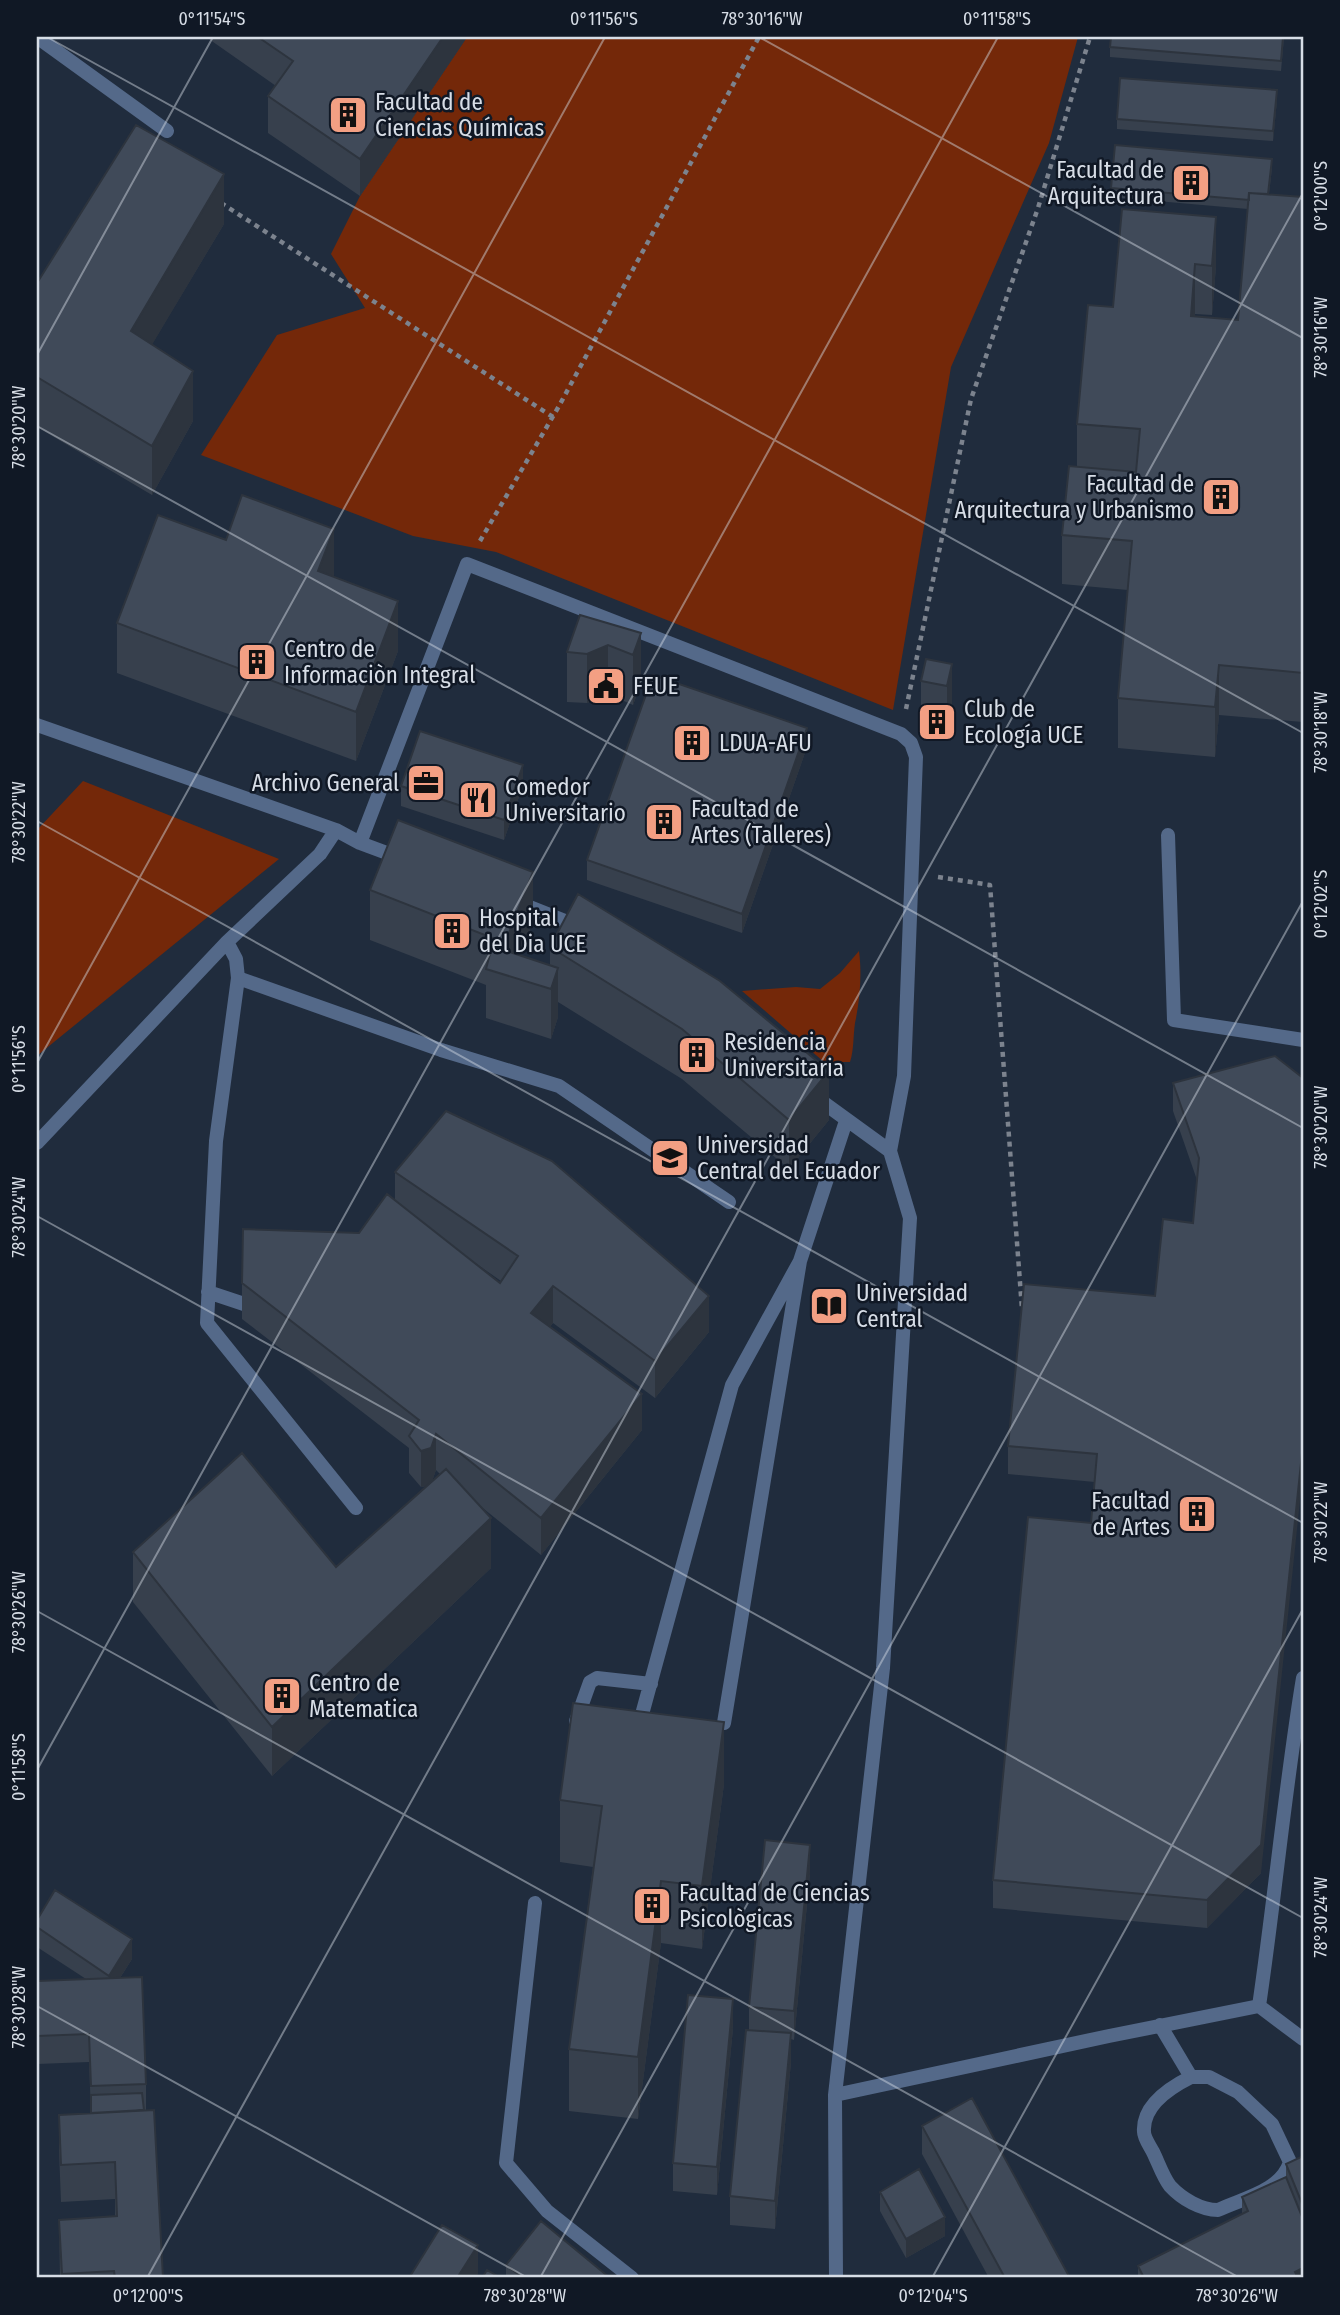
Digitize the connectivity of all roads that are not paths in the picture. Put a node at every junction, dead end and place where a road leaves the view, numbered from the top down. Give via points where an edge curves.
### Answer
1 (37, 37) edge
2 (167, 131) dead end
3 (37, 725) edge
4 (337, 830) junction
5 (1168, 835) dead end
6 (360, 842) junction
7 (417, 864) edge
8 (506, 898) edge
9 (596, 933) edge
10 (227, 942) junction
11 (238, 978) junction
12 (1303, 1040) edge
13 (808, 1091) edge
14 (846, 1121) junction
15 (37, 1143) edge
16 (890, 1151) junction
17 (729, 1202) dead end
18 (800, 1261) junction
19 (208, 1292) junction
20 (272, 1314) edge
21 (356, 1508) dead end
22 (1303, 1678) edge
23 (651, 1684) junction
24 (724, 1723) edge
25 (572, 1734) edge
26 (633, 1745) edge
27 (535, 1903) dead end
28 (1259, 2006) junction
29 (1160, 2025) junction
30 (1303, 2039) edge
31 (1191, 2077) junction
32 (835, 2095) junction
33 (632, 2278) edge
34 (836, 2278) edge

1 - 2 lane
3 - 4 lane
4 - 6 lane
4 - 10 lane via 320,854
5 - 12 lane via 1174,1020
6 - 7 lane
6 - 16 lane via 467,564 901,734 916,757 904,1076
8 - 9 lane
10 - 11 lane via 236,959
10 - 15 lane
11 - 17 lane via 441,1050 559,1086
11 - 19 lane via 216,1141
13 - 14 lane
14 - 16 lane
14 - 18 lane
16 - 32 lane via 910,1218 883,1668
18 - 23 lane via 732,1385
18 - 24 lane
19 - 20 lane
19 - 21 lane via 206,1323
22 - 28 lane
23 - 25 lane via 597,1678 590,1682
23 - 26 lane
27 - 33 lane via 506,2163 547,2211
28 - 29 lane
28 - 30 lane
29 - 31 lane
29 - 32 lane
31 - 31 lane via 1209,2077 1238,2092 1272,2124 1290,2162 1287,2174 1276,2184 1218,2210 1197,2206 1170,2186 1144,2133 1154,2104 1171,2087
32 - 34 lane

